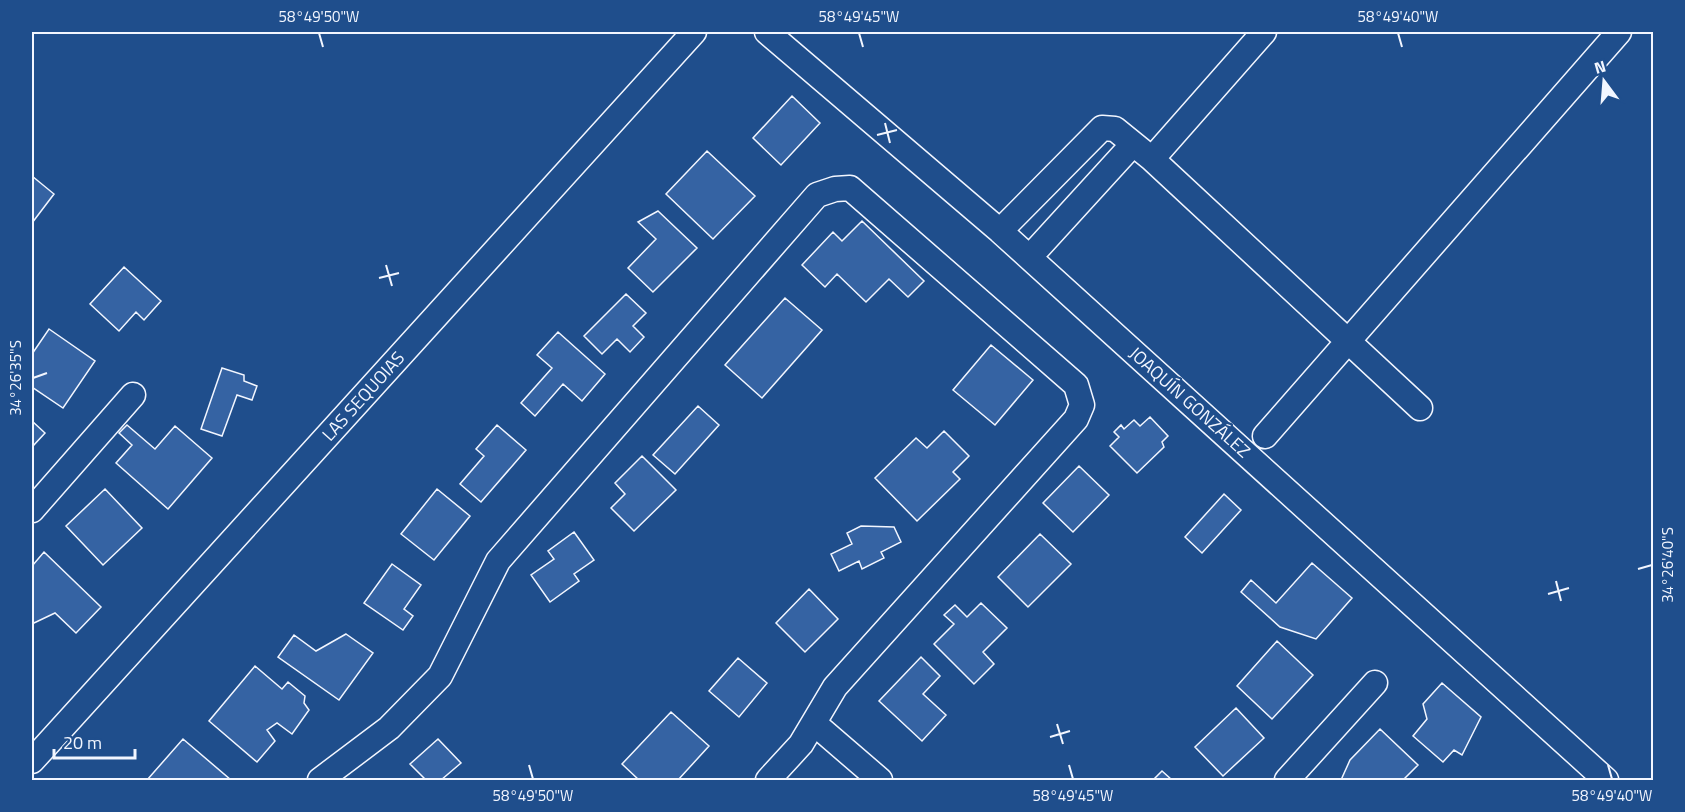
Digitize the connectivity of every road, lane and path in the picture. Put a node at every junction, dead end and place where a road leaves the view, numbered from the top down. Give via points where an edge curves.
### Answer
1 (694, 32) edge
2 (767, 32) edge
3 (1264, 32) edge
4 (1619, 32) edge
5 (1133, 144) junction
6 (1152, 159) junction
7 (1000, 231) junction
8 (1038, 248) dead end
9 (1351, 341) junction
10 (133, 395) dead end
11 (1420, 408) dead end
12 (1265, 436) dead end
13 (32, 510) edge
14 (1375, 683) dead end
15 (815, 724) junction
16 (32, 761) edge
17 (320, 780) edge
18 (768, 780) edge
19 (880, 780) edge
20 (1287, 780) edge
21 (1606, 780) edge

1 - 16 street, LAS SEQUOIAS
2 - 7 street, JOAQUÍN GONZÁLEZ
3 - 6 street
4 - 9 street
5 - 6 street
5 - 7 street via 1114,129 1102,128
5 - 8 street
6 - 9 street
7 - 21 street, JOAQUÍN GONZÁLEZ
9 - 11 street
9 - 12 street
10 - 13 street
14 - 20 street
15 - 17 street via 835,687 1076,420 1082,405 1076,385 850,188 817,195 498,561 440,676 389,728
15 - 18 street
15 - 19 street

